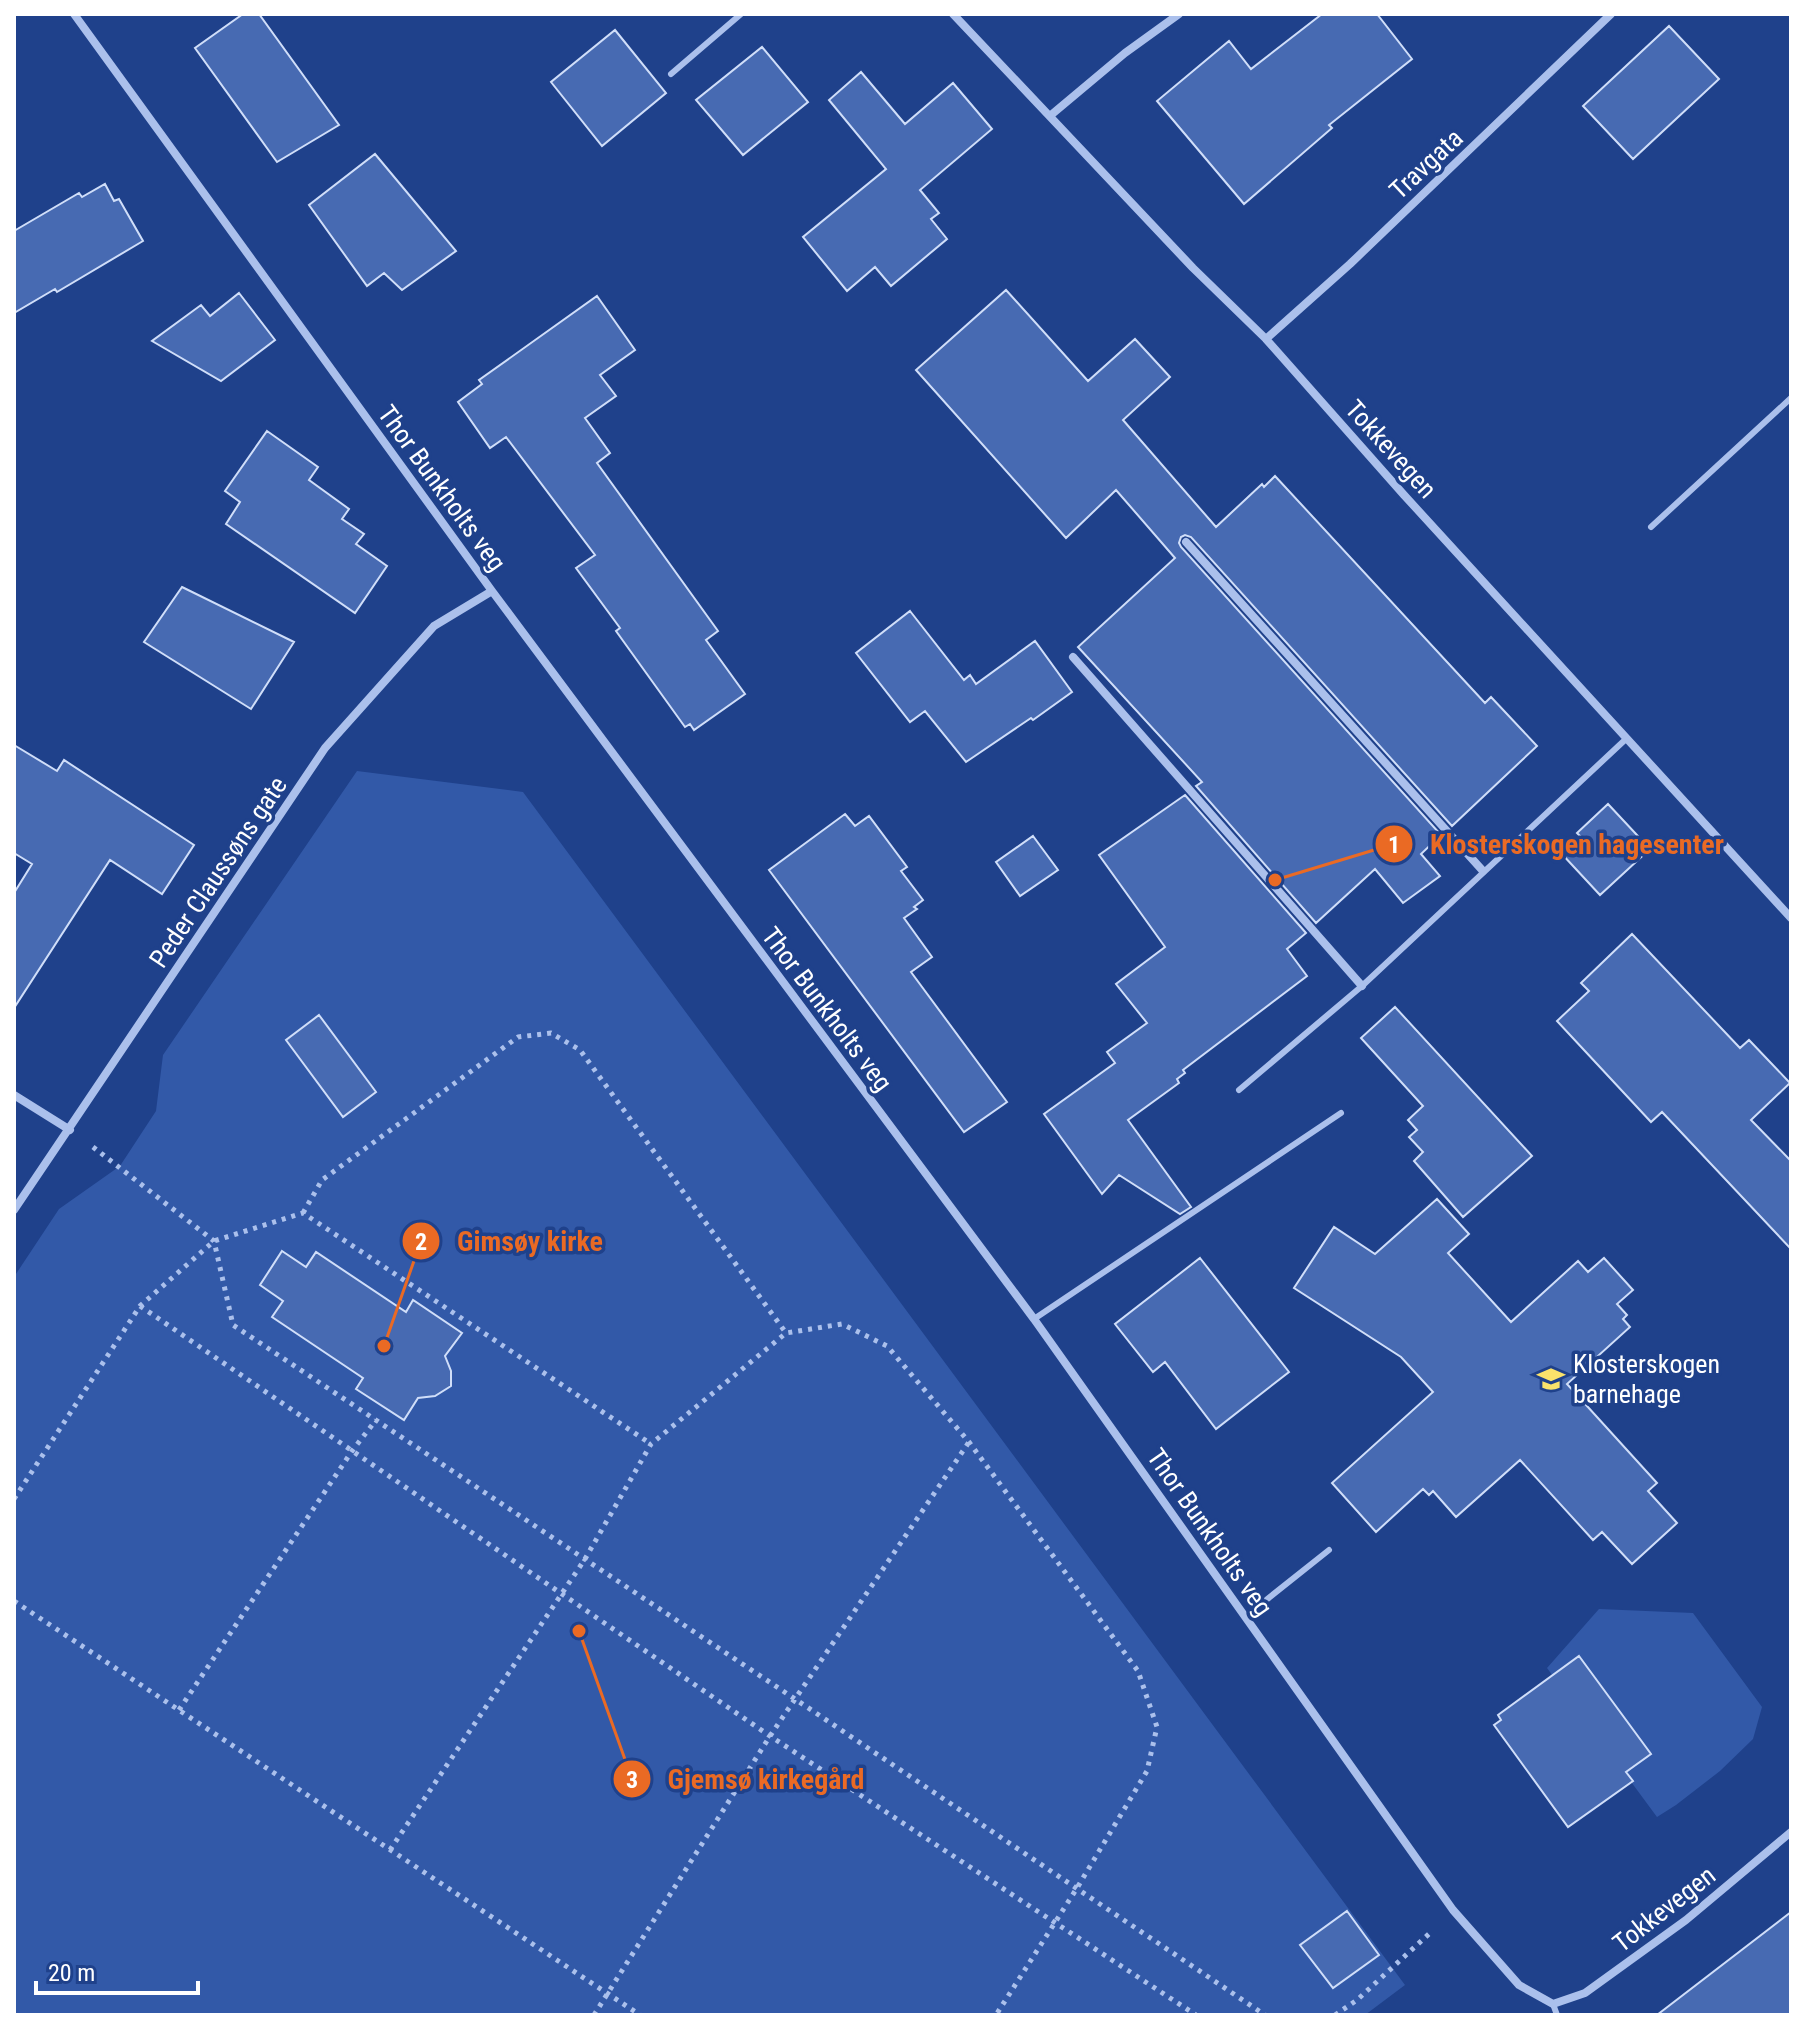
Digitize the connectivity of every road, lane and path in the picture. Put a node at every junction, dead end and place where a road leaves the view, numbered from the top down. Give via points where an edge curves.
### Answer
1 (74, 14) edge
2 (741, 14) edge
3 (953, 14) edge
4 (1179, 14) edge
5 (1611, 14) edge
6 (671, 74) dead end
7 (1051, 115) junction
8 (1266, 339) junction
9 (1791, 398) edge
10 (1651, 527) dead end
11 (1186, 542) dead end
12 (492, 591) junction
13 (1073, 657) dead end
14 (1627, 738) junction
15 (1483, 871) junction
16 (1791, 918) edge
17 (1362, 986) junction
18 (1239, 1090) dead end
19 (14, 1095) edge
20 (1341, 1113) dead end
21 (70, 1130) junction
22 (14, 1210) edge
23 (303, 1213) junction
24 (214, 1241) junction
25 (140, 1306) junction
26 (1034, 1319) junction
27 (786, 1333) junction
28 (376, 1420) junction
29 (969, 1442) junction
30 (651, 1444) junction
31 (352, 1451) junction
32 (14, 1499) edge
33 (1329, 1550) dead end
34 (585, 1559) junction
35 (562, 1594) junction
36 (14, 1601) edge
37 (1246, 1616) junction
38 (795, 1699) junction
39 (179, 1710) junction
40 (770, 1736) junction
41 (1791, 1832) edge
42 (390, 1850) junction
43 (1077, 1888) junction
44 (1453, 1910) junction
45 (1055, 1922) junction
46 (608, 1993) junction
47 (1553, 2004) junction
48 (594, 2015) edge
49 (640, 2015) edge
50 (996, 2015) edge
51 (1196, 2015) edge
52 (1265, 2015) edge
53 (1335, 2015) edge
54 (1557, 2015) edge

1 - 12 street, Thor Bunkholts veg
2 - 6 lane
3 - 7 street, Tokkevegen
4 - 7 street
5 - 8 street, Travgata
7 - 8 street, Tokkevegen
8 - 14 street, Tokkevegen
9 - 10 lane
11 - 15 street
12 - 21 street, Peder Claussøns gate via 434,626 325,748
12 - 26 street, Thor Bunkholts veg
13 - 17 street
14 - 15 lane
14 - 16 street, Tokkevegen
15 - 17 lane
17 - 18 lane
19 - 21 street
20 - 26 lane
21 - 22 street, Peder Claussøns gate
21 - 24 path
23 - 24 path
23 - 27 path via 322,1180 505,1045 518,1037 551,1033 580,1050
23 - 30 path
24 - 25 path
24 - 28 path via 233,1325
25 - 31 path
25 - 32 path
26 - 37 street, Thor Bunkholts veg
27 - 29 path via 842,1324 887,1346
27 - 30 path
28 - 31 path
28 - 34 path
29 - 38 path
29 - 43 path via 1138,1671 1157,1727 1147,1771
30 - 34 path
31 - 35 path
31 - 39 path
33 - 37 lane
34 - 35 path
34 - 38 path
35 - 40 path
35 - 42 path
36 - 39 path
37 - 44 street, Thor Bunkholts veg
38 - 40 path
38 - 43 path
39 - 42 path
40 - 45 path
40 - 46 path
41 - 47 street, Tokkevegen via 1686,1920 1585,1993
42 - 46 path
43 - 45 path
43 - 52 path
44 - 47 street, Thor Bunkholts veg via 1519,1985
44 - 53 path
45 - 50 path
45 - 51 path
46 - 48 path
46 - 49 path
47 - 54 lane

